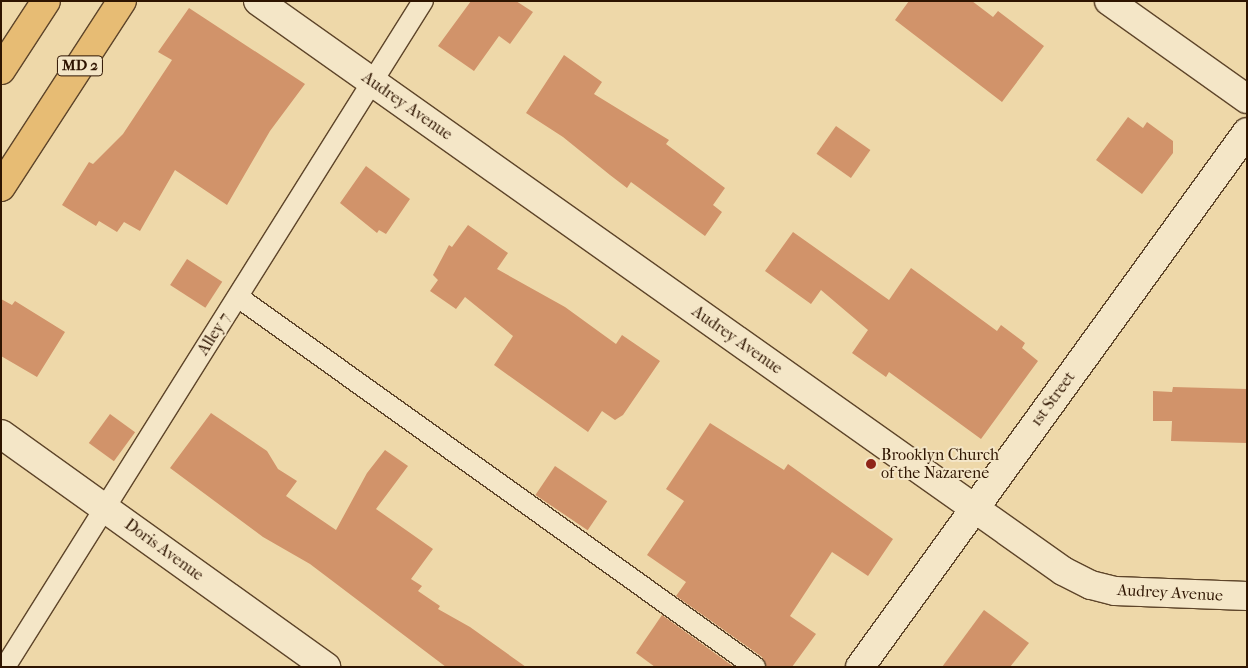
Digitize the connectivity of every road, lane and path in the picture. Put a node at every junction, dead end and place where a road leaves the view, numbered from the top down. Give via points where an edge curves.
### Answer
1 (46, 1) edge
2 (122, 1) edge
3 (258, 1) edge
4 (423, 1) edge
5 (1109, 1) edge
6 (1, 70) edge
7 (371, 81) junction
8 (1247, 99) edge
9 (1247, 132) edge
10 (1, 187) edge
11 (238, 297) junction
12 (1, 434) edge
13 (105, 508) junction
14 (974, 508) junction
15 (1247, 596) edge
16 (5, 667) edge
17 (326, 667) edge
18 (755, 667) edge
19 (860, 667) edge

1 - 6 main road
2 - 10 main road, MD 2
3 - 7 street, Audrey Avenue
4 - 7 lane, Alley 7
5 - 8 street
7 - 11 lane, Alley 7
7 - 14 street, Audrey Avenue
9 - 14 street, 1st Street
11 - 13 lane, Alley 7
11 - 18 lane
12 - 13 street, Doris Avenue
13 - 16 lane, Alley 7
13 - 17 street, Doris Avenue
14 - 15 street, Audrey Avenue via 1063,571 1091,585 1142,595
14 - 19 street, 1st Street

